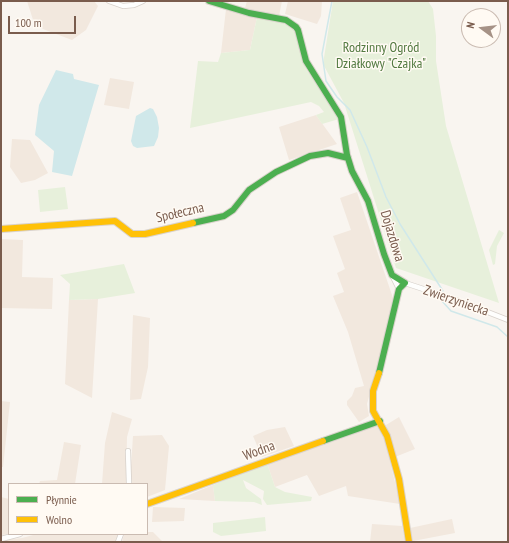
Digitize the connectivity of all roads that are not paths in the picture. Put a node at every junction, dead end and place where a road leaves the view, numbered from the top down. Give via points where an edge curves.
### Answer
1 (109, 1) edge
2 (143, 1) edge
3 (209, 1) edge
4 (348, 158) junction
5 (1, 229) edge
6 (392, 275) junction
7 (405, 283) junction
8 (399, 289) junction
9 (508, 320) edge
10 (380, 421) junction
11 (128, 451) dead end
12 (129, 483) edge
13 (148, 504) edge
14 (16, 535) edge
15 (1, 539) edge
16 (409, 542) edge

1 - 2 street via 123,6
3 - 4 street, Dojazdowa via 249,13 286,20 296,27 306,61 341,116
4 - 5 street, Społeczna via 328,153 310,156 270,175 249,190 233,210 224,216 145,234 132,234 115,221
4 - 6 street, Dojazdowa via 368,201
6 - 7 street, Dojazdowa
6 - 8 street
7 - 8 street
7 - 9 street, Zwierzyniecka
8 - 10 street via 373,391 373,411
10 - 13 street, Wodna
10 - 16 street via 399,479
11 - 12 street
14 - 15 street

